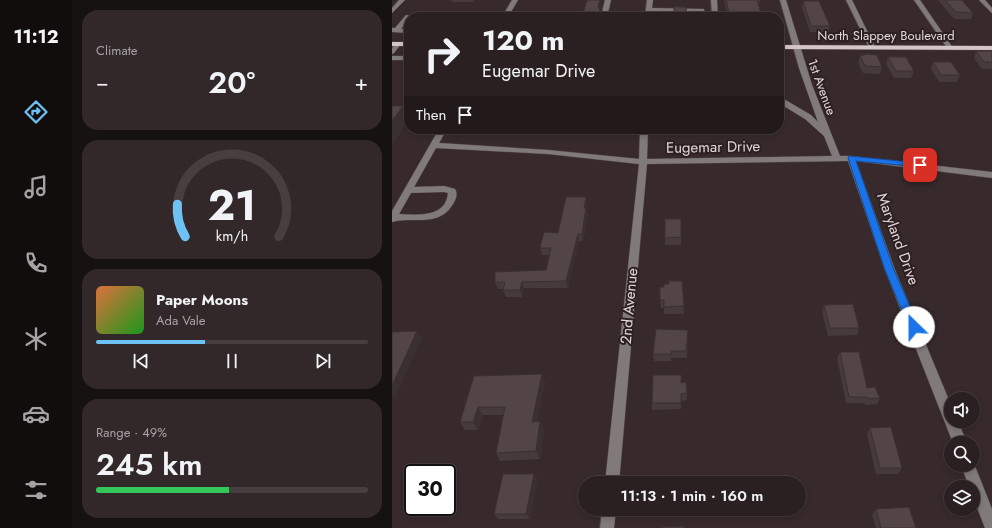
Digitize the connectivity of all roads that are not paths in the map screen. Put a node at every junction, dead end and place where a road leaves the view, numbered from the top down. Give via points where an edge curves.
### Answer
1 (402, 0) edge
2 (515, 0) edge
3 (608, 0) edge
4 (650, 0) edge
5 (714, 0) edge
6 (783, 0) edge
7 (849, 0) edge
8 (917, 0) edge
9 (982, 0) edge
10 (649, 10) joint
11 (669, 10) joint
12 (992, 10) edge
13 (392, 11) edge
14 (508, 12) edge
15 (605, 12) edge
16 (702, 12) edge
17 (715, 12) edge
18 (404, 20) edge
19 (394, 31) edge
20 (395, 44) edge
21 (784, 47) edge
22 (796, 47) junction
23 (872, 47) junction
24 (950, 48) junction
25 (992, 48) edge
26 (392, 52) edge
27 (392, 58) edge
28 (404, 58) edge
29 (784, 103) edge
30 (392, 114) edge
31 (404, 114) edge
32 (440, 134) edge
33 (644, 134) edge
34 (827, 134) junction
35 (434, 145) junction
36 (837, 158) junction
37 (852, 158) junction
38 (643, 162) junction
39 (992, 174) edge
40 (409, 190) junction
41 (393, 218) edge
42 (944, 403) edge
43 (971, 472) edge
44 (613, 476) edge
45 (608, 516) edge
46 (607, 528) edge
47 (992, 528) edge

1 - 13 street
2 - 14 street
3 - 15 street
4 - 10 street
5 - 17 street
6 - 22 street, 1st Avenue
7 - 23 street
8 - 24 street
9 - 12 street
10 - 11 street
11 - 16 street
18 - 19 street
20 - 26 street
21 - 22 main road, North Slappey Boulevard
22 - 23 main road, North Slappey Boulevard
22 - 34 street, 1st Avenue
23 - 24 main road, North Slappey Boulevard
24 - 25 main road, North Slappey Boulevard
27 - 28 street
29 - 34 street via 808,117
30 - 31 street
32 - 35 street
33 - 38 street, 2nd Avenue
34 - 36 street
35 - 38 street, Eugemar Drive via 548,152
35 - 40 street
36 - 37 street, Eugemar Drive
36 - 38 street, Eugemar Drive
37 - 39 street, Eugemar Drive
37 - 42 street, Maryland Drive via 890,270
38 - 44 street, 2nd Avenue
40 - 41 street
40 - 41 street via 444,189 452,191 453,196 447,208 440,214 431,217
43 - 47 street
45 - 46 street

